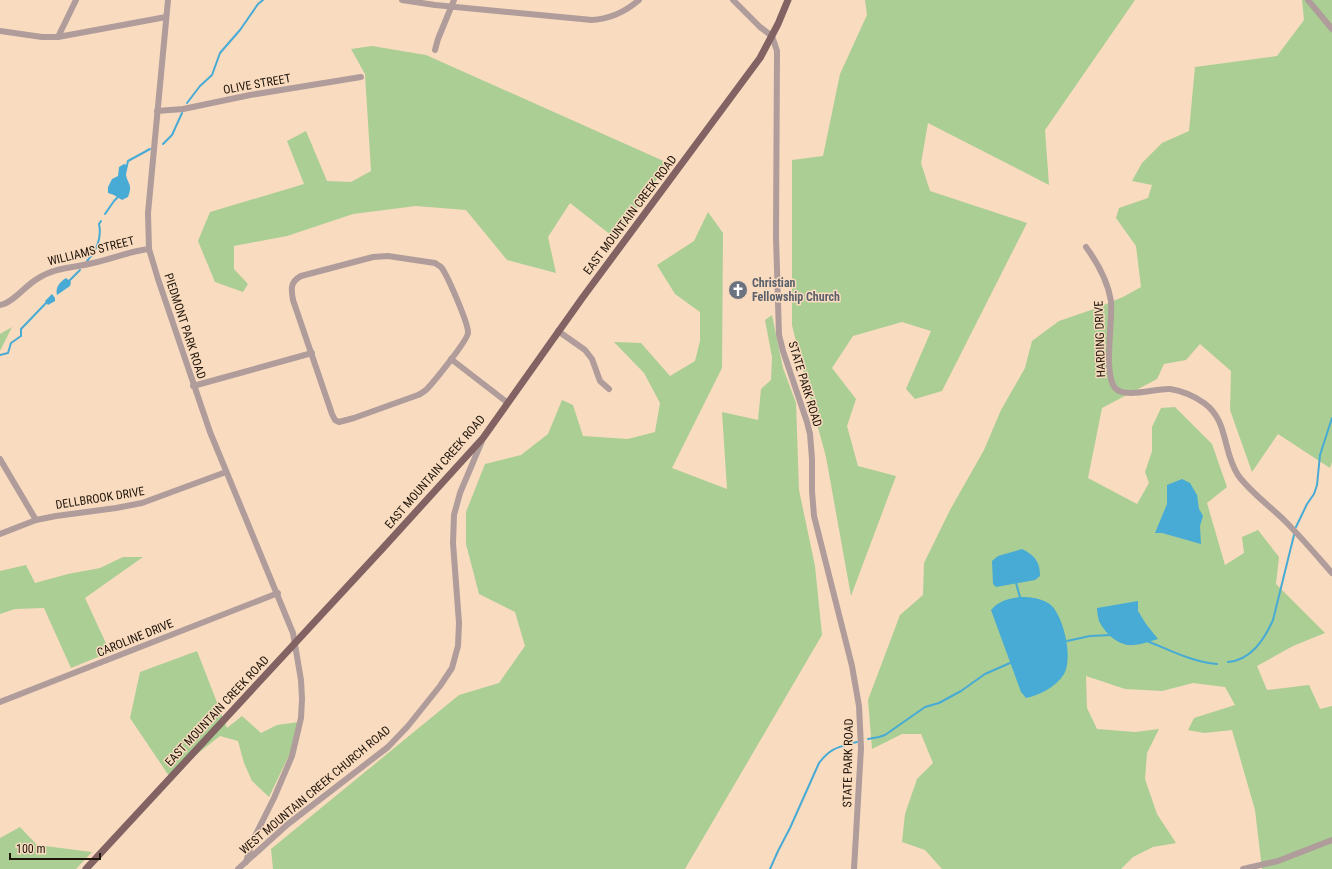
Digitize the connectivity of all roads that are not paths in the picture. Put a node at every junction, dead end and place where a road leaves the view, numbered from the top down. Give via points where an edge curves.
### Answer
1 (76, 0) edge
2 (168, 0) edge
3 (402, 0) edge
4 (638, 0) edge
5 (733, 0) edge
6 (788, 0) edge
7 (1308, 0) edge
8 (453, 3) edge
9 (166, 17) junction
10 (1332, 29) edge
11 (0, 31) edge
12 (772, 36) junction
13 (58, 37) junction
14 (435, 50) dead end
15 (361, 78) dead end
16 (157, 111) junction
17 (1086, 247) dead end
18 (149, 249) junction
19 (0, 304) edge
20 (558, 331) junction
21 (312, 353) junction
22 (451, 358) junction
23 (193, 386) junction
24 (609, 389) dead end
25 (508, 404) junction
26 (483, 438) junction
27 (0, 459) edge
28 (226, 472) junction
29 (36, 520) junction
30 (0, 534) edge
31 (1332, 573) edge
32 (278, 593) junction
33 (296, 642) junction
34 (0, 702) edge
35 (1332, 840) edge
36 (246, 862) junction
37 (86, 869) edge
38 (238, 869) edge
39 (854, 869) edge
40 (1243, 869) edge

1 - 13 street
2 - 9 street, PIEDMONT PARK ROAD
3 - 8 street
4 - 8 street via 616,15 592,20
5 - 12 street
6 - 12 main road
7 - 10 street
8 - 14 street
9 - 13 street
9 - 16 street, PIEDMONT PARK ROAD
11 - 13 street
12 - 20 main road, EAST MOUNTAIN CREEK ROAD via 760,58
12 - 39 street, STATE PARK ROAD via 777,51 776,237 779,335 807,422 812,448 814,516 857,688 861,748
15 - 16 street, OLIVE STREET via 250,95 183,109
16 - 18 street, PIEDMONT PARK ROAD via 148,213
17 - 31 street, HARDING DRIVE via 1102,274 1110,295 1110,373 1114,386 1126,393 1178,390 1209,407 1221,422 1231,460 1240,477 1286,522
18 - 19 street, WILLIAMS STREET via 54,270 36,280 6,304
18 - 23 street, PIEDMONT PARK ROAD
20 - 24 street via 592,359 600,381
20 - 25 main road, EAST MOUNTAIN CREEK ROAD
21 - 22 street via 332,414 339,422 420,394
21 - 22 street via 293,300 291,290 294,282 301,276 373,257 388,256 435,263 443,269 468,330 466,339
21 - 23 street
22 - 25 street
23 - 28 street, PIEDMONT PARK ROAD
25 - 26 main road, EAST MOUNTAIN CREEK ROAD
26 - 33 main road, EAST MOUNTAIN CREEK ROAD
26 - 36 street, WEST MOUNTAIN CREEK CHURCH ROAD via 460,493 454,515 453,543 460,623 456,658 446,677 408,726 388,747 288,824
27 - 29 street
28 - 29 street, DELLBROOK DRIVE via 142,503
28 - 32 street, PIEDMONT PARK ROAD
29 - 30 street, DELLBROOK DRIVE
32 - 33 street, PIEDMONT PARK ROAD
32 - 34 street, CAROLINE DRIVE
33 - 36 street, PIEDMONT PARK ROAD via 302,699 297,739
33 - 37 main road, EAST MOUNTAIN CREEK ROAD
35 - 40 street via 1278,861
36 - 38 street, WEST MOUNTAIN CREEK CHURCH ROAD

